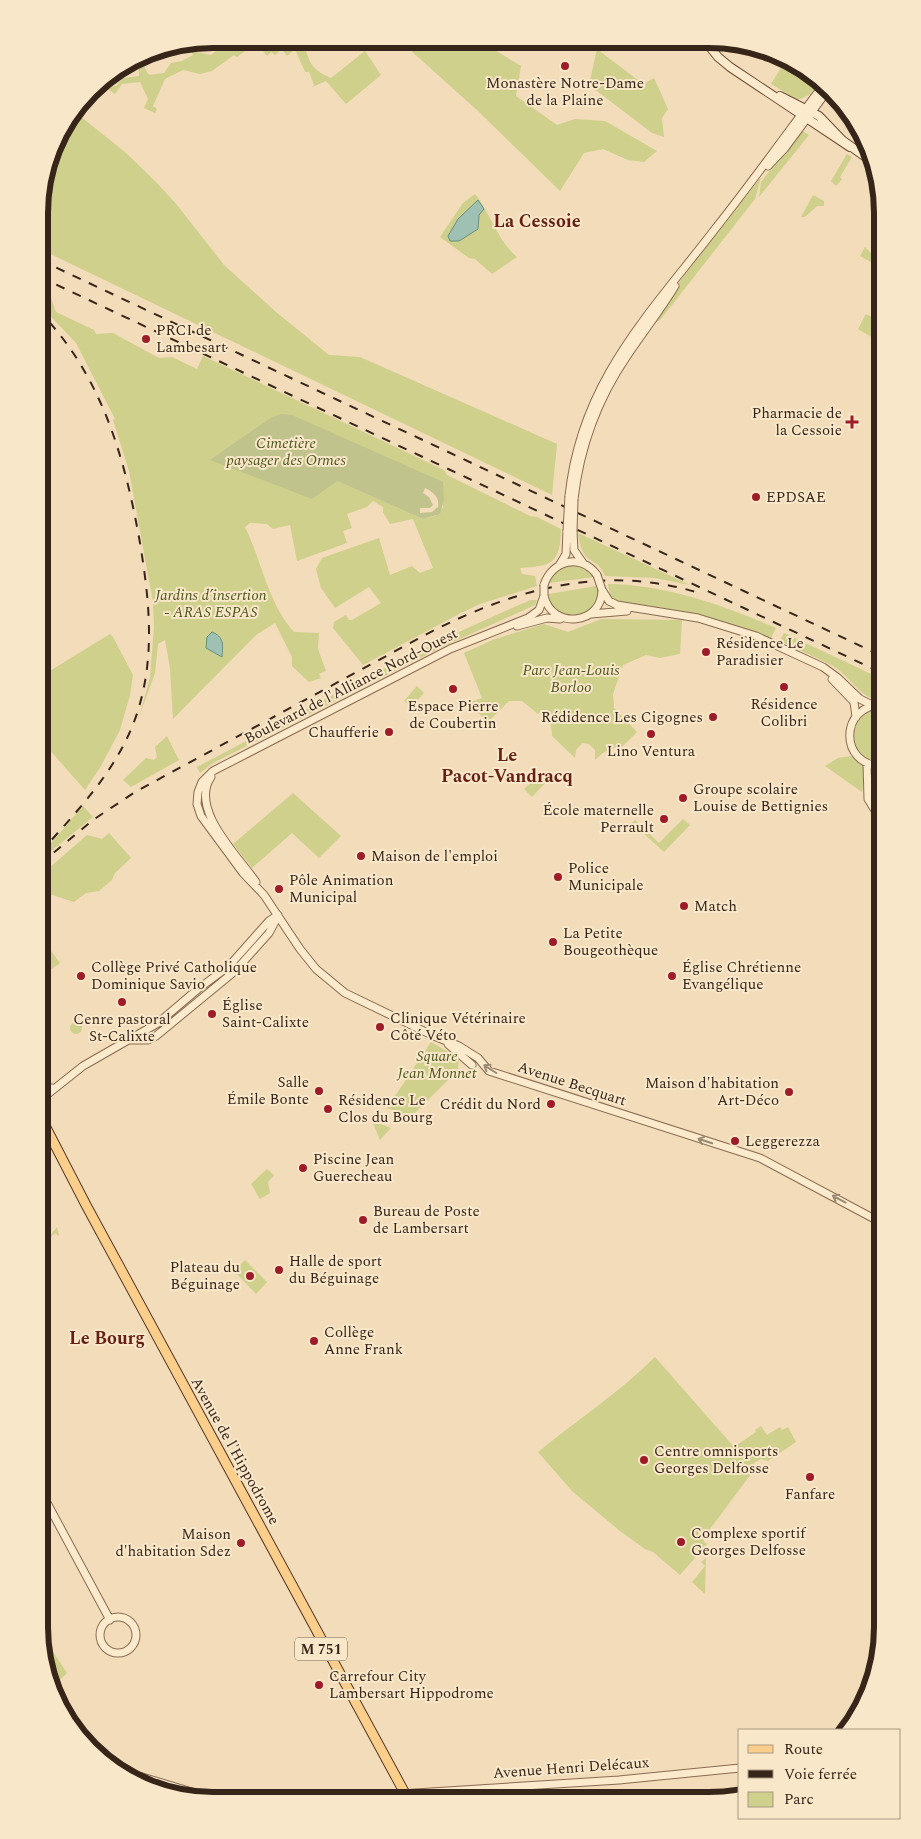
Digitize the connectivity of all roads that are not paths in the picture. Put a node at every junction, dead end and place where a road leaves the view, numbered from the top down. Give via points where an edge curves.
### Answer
1 (711, 48) edge
2 (820, 91) edge
3 (768, 92) junction
4 (824, 95) edge
5 (809, 110) junction
6 (804, 117) junction
7 (850, 147) junction
8 (863, 156) edge
9 (570, 532) junction
10 (583, 563) junction
11 (558, 566) junction
12 (602, 590) junction
13 (544, 596) junction
14 (665, 612) junction
15 (590, 614) junction
16 (564, 619) junction
17 (495, 632) junction
18 (808, 660) junction
19 (874, 704) edge
20 (874, 707) edge
21 (856, 717) junction
22 (867, 763) junction
23 (874, 764) edge
24 (874, 781) edge
25 (874, 803) edge
26 (874, 811) edge
27 (278, 915) junction
28 (439, 1038) junction
29 (472, 1064) dead end
30 (55, 1087) junction
31 (48, 1088) edge
32 (48, 1093) edge
33 (48, 1131) edge
34 (48, 1144) edge
35 (873, 1218) edge
36 (48, 1505) edge
37 (110, 1620) junction
38 (738, 1768) edge
39 (151, 1780) edge
40 (175, 1787) edge
41 (402, 1792) edge
42 (402, 1792) edge
43 (459, 1792) edge

1 - 3 main road via 730,67
2 - 5 street
3 - 5 main road
3 - 6 main road
4 - 5 street
5 - 6 street
5 - 7 main road
6 - 7 main road
6 - 9 street, bridge via 625,344 593,401 577,446
7 - 8 main road
9 - 10 street via 574,550
9 - 11 street via 566,554
10 - 11 street via 572,561
10 - 12 street, bridge via 597,576
11 - 13 street, bridge via 550,572
12 - 14 street via 609,601 617,605
12 - 15 street via 599,603
13 - 16 street via 552,612
13 - 17 street, Boulevard de l'Alliance Nord-Ouest via 534,615
14 - 15 street via 605,611
14 - 18 street via 732,627
15 - 16 street via 578,620
16 - 17 street, Boulevard de l'Alliance Nord-Ouest via 544,619
17 - 27 street, Boulevard de l'Alliance Nord-Ouest via 450,649 222,767 206,784 201,816
18 - 19 street via 830,672 860,699
18 - 21 street via 851,698 856,706
20 - 21 street
21 - 22 street via 850,741 856,754
22 - 23 street
22 - 26 street via 867,794
24 - 25 street
27 - 28 street via 302,953 338,989
27 - 30 street via 222,975 158,1023 83,1066
28 - 29 street
35 -> 28 street, Avenue Becquart via 766,1160 499,1074 486,1069 478,1058 459,1046
30 - 31 street
30 - 32 street
33 - 41 main road, Avenue de l'Hippodrome / M 751
34 - 42 main road, Avenue de l'Hippodrome / M 751
36 - 37 street
37 - 37 street via 101,1630 102,1643 111,1652 126,1652 136,1641 135,1628 124,1618
38 - 43 street, Avenue Henri Delécaux
39 - 40 street

